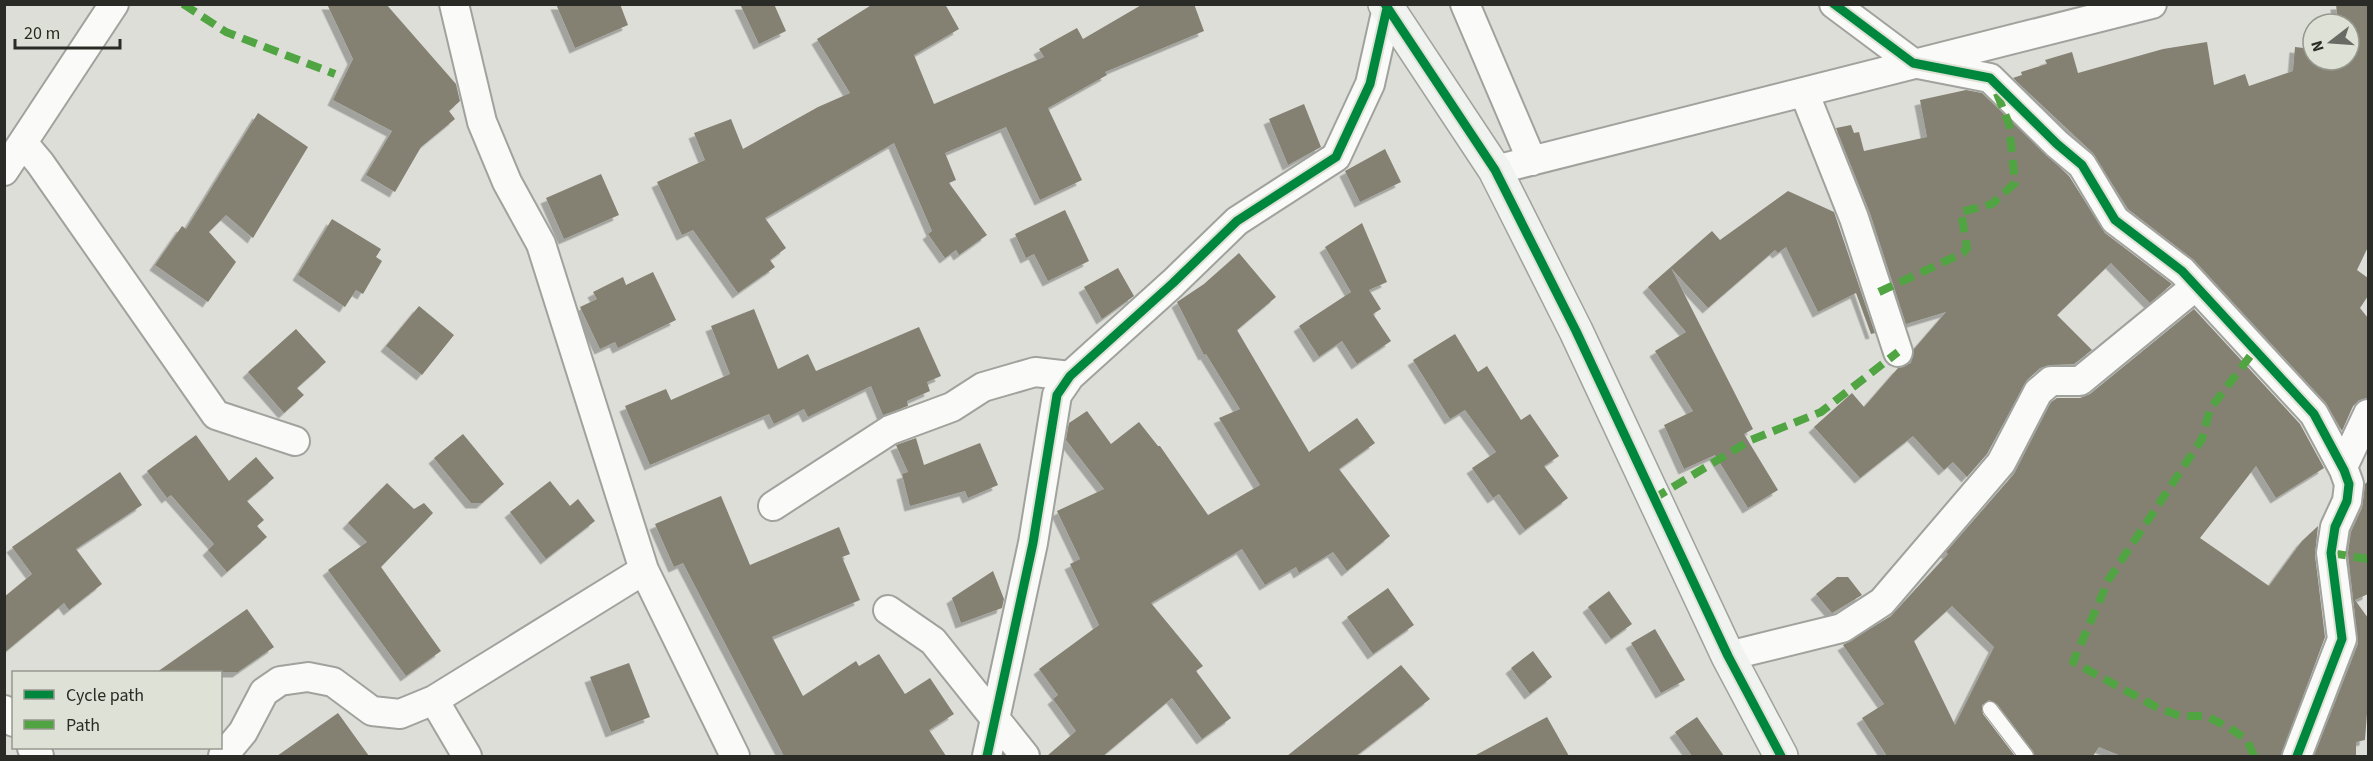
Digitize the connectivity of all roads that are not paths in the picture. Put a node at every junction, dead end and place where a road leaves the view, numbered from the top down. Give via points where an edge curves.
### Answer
1 (114, 4) edge
2 (454, 4) edge
3 (1465, 4) edge
4 (1834, 4) edge
5 (2152, 4) edge
6 (1386, 6) edge
7 (1913, 63) junction
8 (1804, 92) junction
9 (24, 144) junction
10 (1532, 161) junction
11 (1495, 170) junction
12 (4, 171) edge
13 (2196, 286) junction
14 (1898, 352) dead end
15 (1070, 376) junction
16 (2368, 414) edge
17 (295, 441) dead end
18 (2343, 466) junction
19 (772, 506) dead end
20 (644, 570) junction
21 (888, 610) dead end
22 (1728, 656) junction
23 (434, 700) junction
24 (1990, 709) dead end
25 (995, 720) junction
26 (223, 756) edge
27 (467, 756) edge
28 (735, 756) edge
29 (987, 756) edge
30 (1025, 756) edge
31 (1781, 756) edge
32 (2026, 756) edge
33 (2297, 756) edge

1 - 9 street
2 - 20 street via 482,122 507,182 541,244
3 - 10 street
4 - 7 street
5 - 7 street
6 - 11 street
6 - 15 street via 1370,84 1336,157 1236,221 1173,284
7 - 8 street
7 - 13 street via 1990,78 2082,165 2115,219
8 - 10 street
8 - 14 street via 1854,218
9 - 12 street
9 - 17 street via 216,415
10 - 11 street
11 - 22 street via 1576,331
13 - 18 street via 2314,414
13 - 22 street via 2080,381 2051,381 2038,392 2001,463 1882,602 1842,628
15 - 19 street via 1035,372 983,387 952,407 890,430
15 - 25 street via 1057,395 1033,543
16 - 18 street
18 - 33 street via 2349,484 2347,501 2335,527 2331,553 2342,639
20 - 23 street
20 - 28 street
21 - 25 street via 933,640
22 - 31 street
23 - 26 street via 400,714 372,711 333,682 308,677 279,681 264,692 243,732
23 - 27 street
24 - 32 lane
25 - 29 street
25 - 30 street

